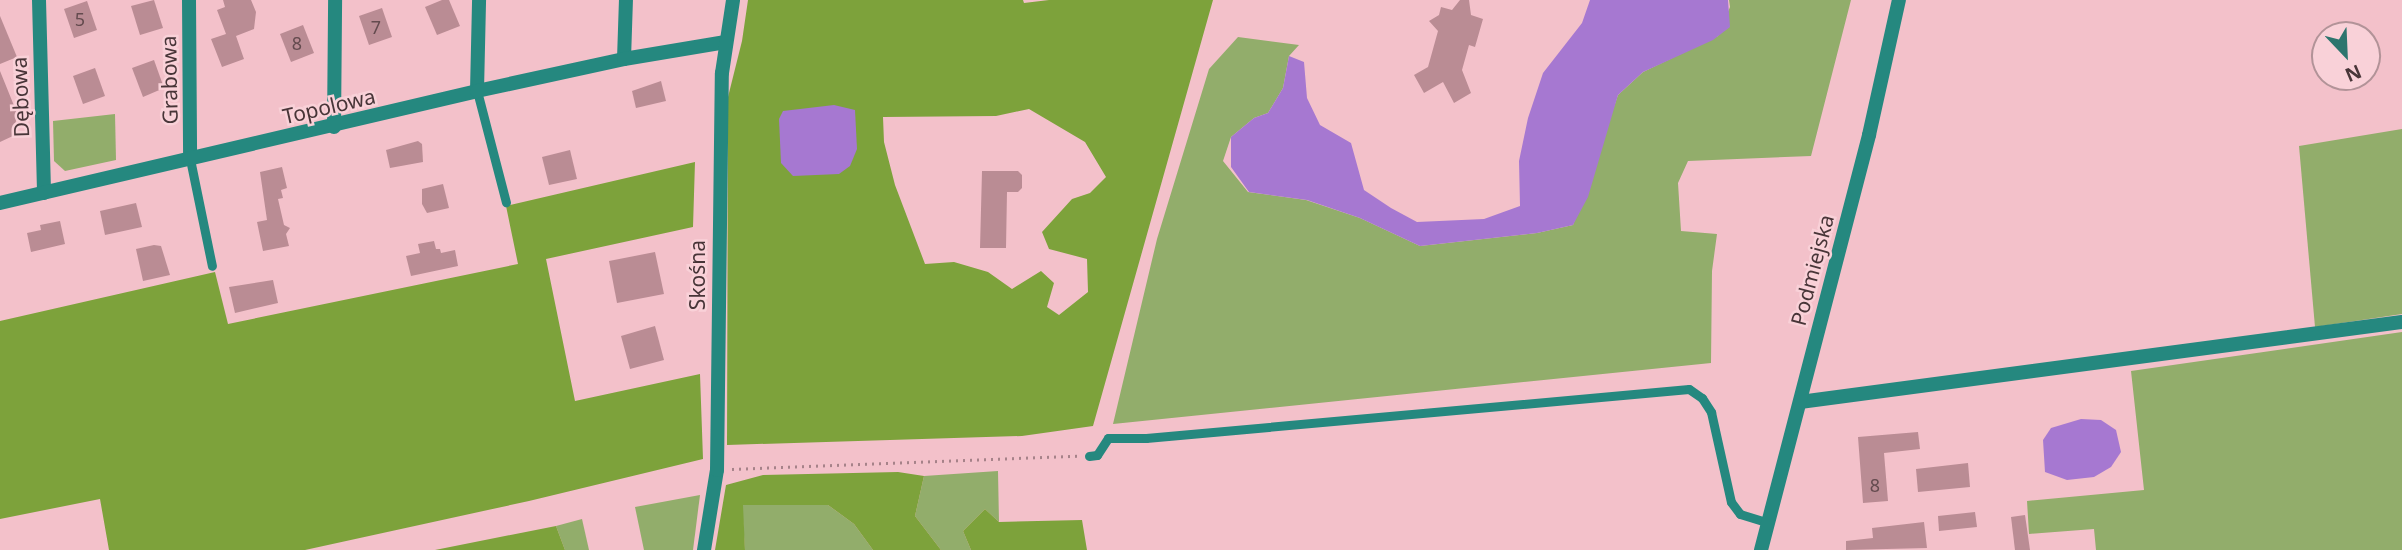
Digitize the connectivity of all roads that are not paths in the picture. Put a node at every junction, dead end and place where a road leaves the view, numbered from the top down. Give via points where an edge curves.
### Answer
1 (38, 0) edge
2 (189, 0) edge
3 (335, 0) edge
4 (479, 0) edge
5 (626, 0) edge
6 (733, 0) edge
7 (1899, 0) edge
8 (726, 41) junction
9 (624, 59) junction
10 (477, 91) junction
11 (334, 127) junction
12 (191, 159) junction
13 (44, 193) junction
14 (506, 202) dead end
15 (0, 203) edge
16 (212, 266) dead end
17 (2402, 322) edge
18 (1800, 402) junction
19 (1088, 456) road end
20 (1767, 522) junction
21 (704, 550) edge
22 (1761, 550) edge

1 - 13 street, Dębowa
2 - 12 street, Grabowa
3 - 11 street
4 - 10 street
5 - 9 street
6 - 8 street, Skośna
7 - 18 street, Podmiejska
8 - 9 street, Topolowa
8 - 21 street, Skośna via 717,470
9 - 10 street, Topolowa
10 - 11 street, Topolowa
10 - 14 lane
11 - 12 street, Topolowa
12 - 13 street, Topolowa
12 - 16 lane
13 - 15 street, Topolowa
17 - 18 street
18 - 20 street, Podmiejska
19 - 20 lane via 1097,455 1108,438 1689,389 1711,412 1731,502 1740,514
20 - 22 street, Podmiejska

